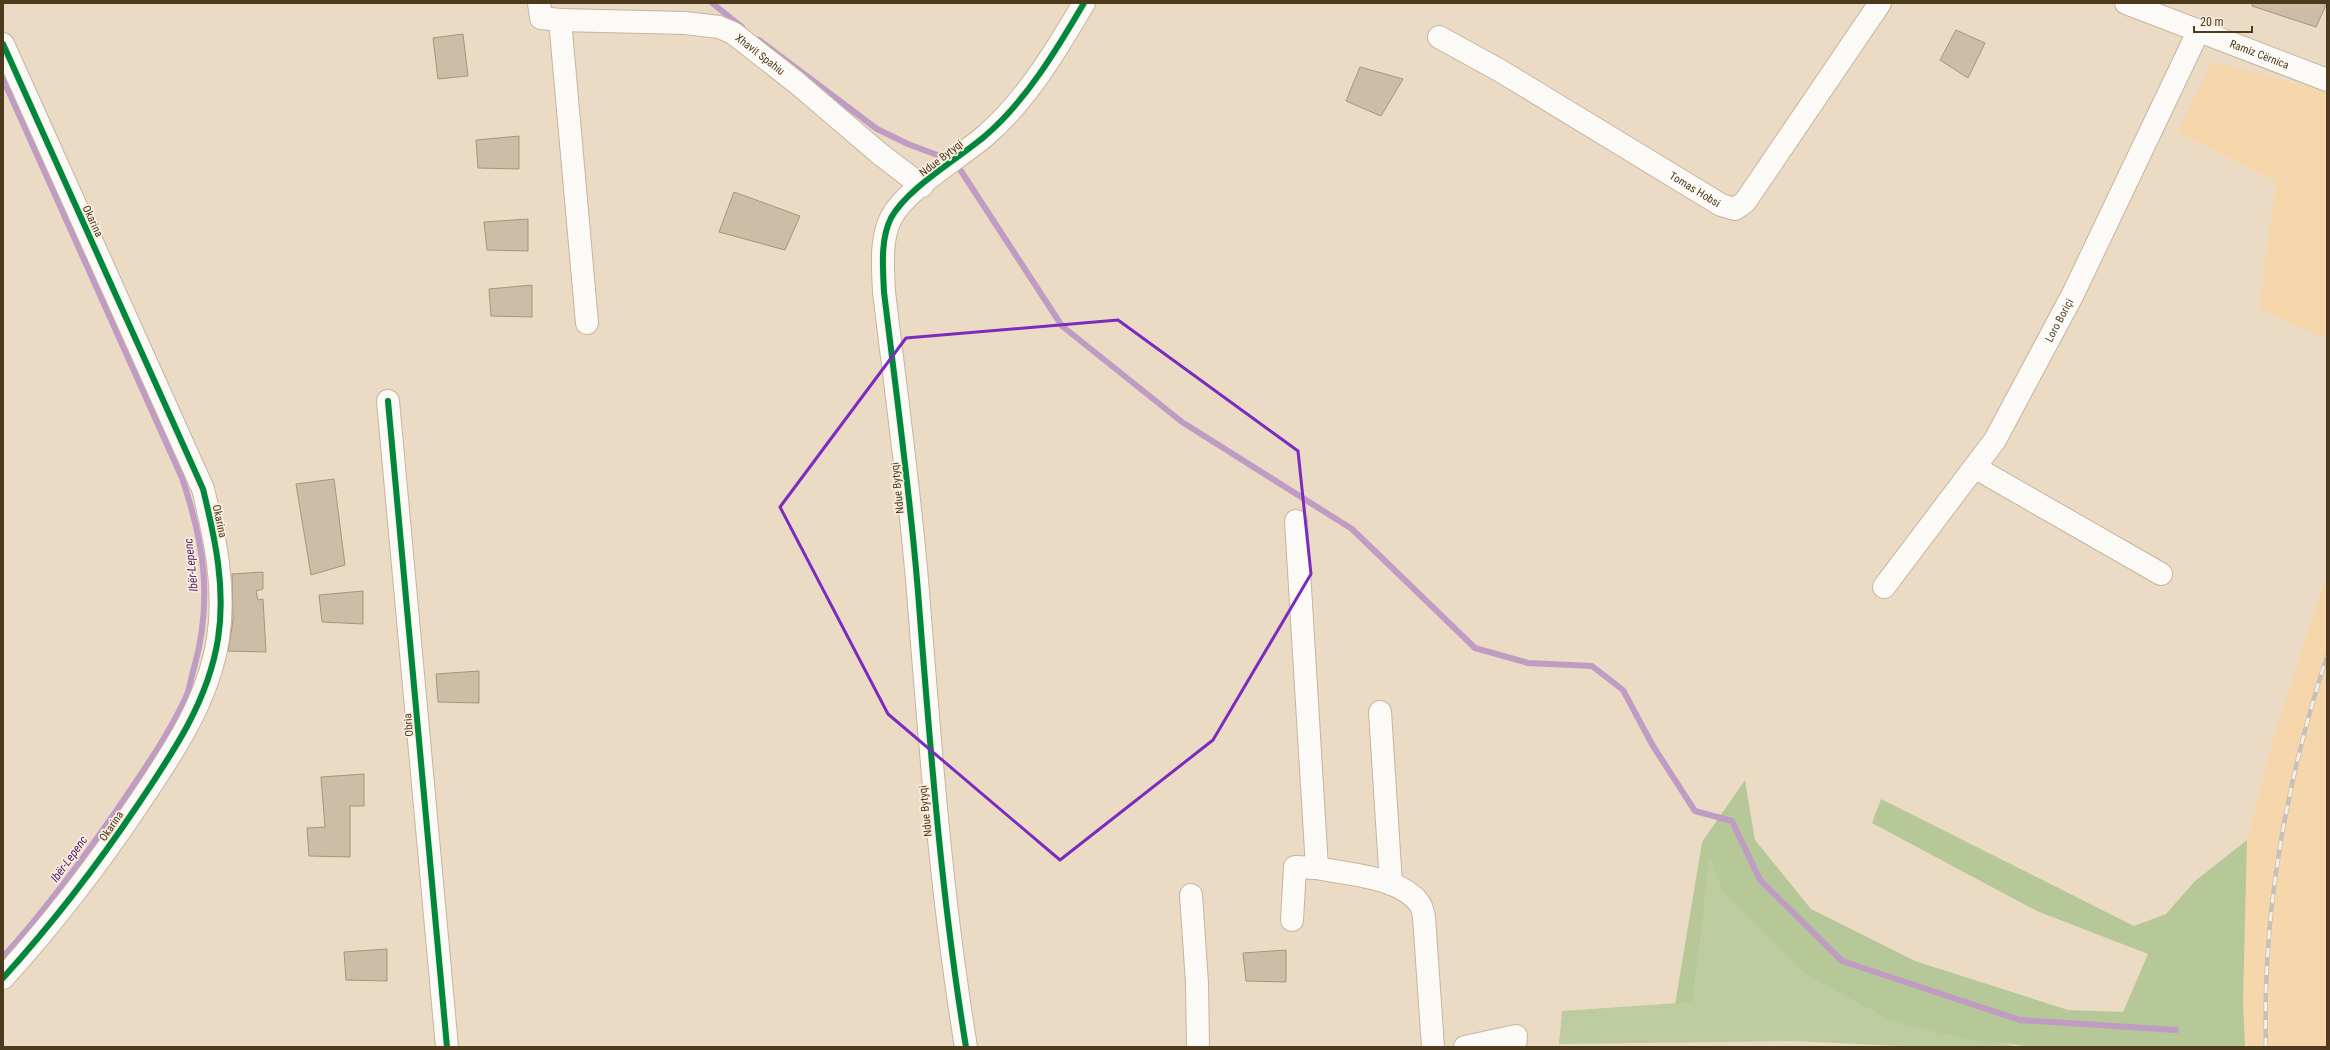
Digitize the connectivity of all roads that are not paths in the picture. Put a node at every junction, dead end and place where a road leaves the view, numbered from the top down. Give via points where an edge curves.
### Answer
1 (540, 3) edge
2 (1084, 3) edge
3 (1880, 3) edge
4 (2126, 3) edge
5 (560, 20) junction
6 (2198, 32) junction
7 (1439, 37) dead end
8 (3, 44) edge
9 (2327, 80) edge
10 (922, 186) junction
11 (588, 323) dead end
12 (388, 401) dead end
13 (1976, 468) junction
14 (1296, 521) dead end
15 (2161, 574) dead end
16 (1884, 587) dead end
17 (1380, 712) dead end
18 (1317, 868) junction
19 (1391, 884) junction
20 (1191, 895) dead end
21 (1292, 920) dead end
22 (3, 978) edge
23 (447, 1047) edge
24 (966, 1047) edge
25 (1198, 1047) edge
26 (1433, 1047) edge
27 (1465, 1047) edge
28 (1515, 1047) edge

1 - 5 street, Xhavit Spahiu via 541,18
2 - 10 street, Ndue Bytyqi via 1040,73 1010,111 986,136
3 - 7 street, Tomas Hobsi via 1745,202 1735,209 1721,205 1499,70
4 - 6 street, Ramiz Cërnica
5 - 10 street, Xhavit Spahiu via 685,22 719,27 733,33
5 - 11 street
6 - 9 street, Ramiz Cërnica
6 - 13 street, Loro Boriçi via 2073,294 1995,440
8 - 22 street, Okarina via 203,489 213,528 221,604 218,639 210,672 200,701 183,736 95,867
10 - 24 street, Ndue Bytyqi via 901,203 891,218 885,238 884,292 909,497 936,822 948,933
12 - 23 street, Obria
13 - 15 street
13 - 16 street, Loro Boriçi
14 - 18 street
17 - 19 street
18 - 19 street
18 - 21 street via 1295,867
19 - 26 street via 1409,893 1420,904 1424,917
20 - 25 street
27 - 28 street via 1516,1036

